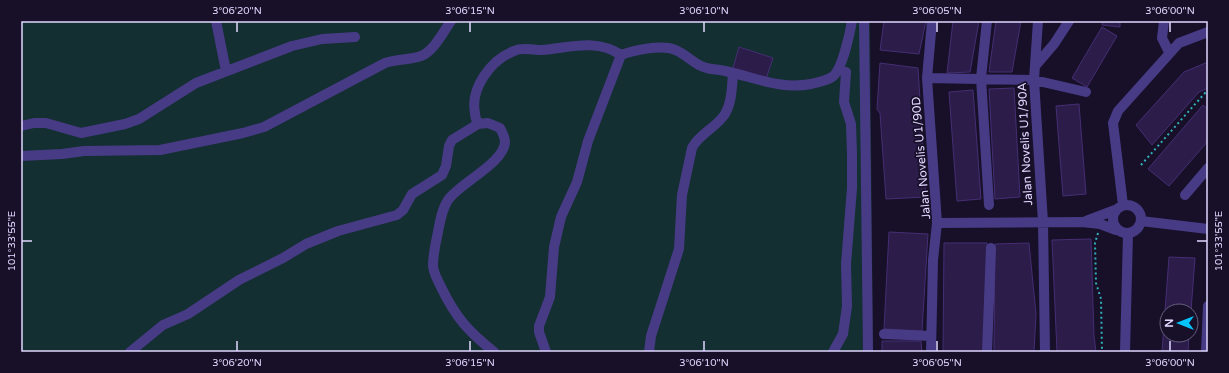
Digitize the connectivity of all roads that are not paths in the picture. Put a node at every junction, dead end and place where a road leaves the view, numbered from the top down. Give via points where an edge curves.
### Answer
1 (216, 21) edge
2 (451, 21) edge
3 (852, 21) edge
4 (864, 21) edge
5 (932, 21) edge
6 (987, 21) edge
7 (1038, 21) edge
8 (1069, 21) edge
9 (1164, 21) edge
10 (1208, 32) edge
11 (355, 37) dead end
12 (1169, 52) junction
13 (621, 55) junction
14 (1036, 65) junction
15 (839, 70) junction
16 (226, 71) junction
17 (733, 73) junction
18 (927, 78) junction
19 (981, 78) junction
20 (1034, 80) junction
21 (1086, 92) dead end
22 (478, 124) junction
23 (21, 126) edge
24 (81, 133) junction
25 (84, 151) junction
26 (21, 156) edge
27 (1208, 168) edge
28 (1185, 195) dead end
29 (989, 205) dead end
30 (1119, 208) junction
31 (1141, 221) junction
32 (1043, 222) junction
33 (1082, 222) junction
34 (937, 223) junction
35 (1208, 229) edge
36 (1116, 230) junction
37 (1128, 234) junction
38 (991, 248) dead end
39 (1208, 306) edge
40 (884, 334) dead end
41 (931, 336) junction
42 (130, 352) edge
43 (494, 352) edge
44 (546, 352) edge
45 (649, 352) edge
46 (833, 352) edge
47 (868, 352) edge
48 (931, 352) edge
49 (987, 352) edge
50 (1046, 352) edge
51 (1125, 352) edge
52 (1206, 352) edge

1 - 16 street
2 - 25 street via 427,53 385,64 264,127 160,150
3 - 15 street
4 - 47 street
5 - 18 street, Jalan Novelis U1/90D
6 - 19 street
7 - 14 street, Jalan Novelis U1/90A
8 - 14 street
9 - 12 street via 1162,38
10 - 12 street via 1179,43
11 - 16 street via 322,39 292,46
12 - 30 street via 1118,112 1113,123
13 - 17 street via 640,50 669,48 700,66
13 - 22 street via 590,44 515,50 498,61 478,84 473,106
13 - 44 street via 588,141 577,182 559,225 554,247 550,297 539,332
14 - 20 street, Jalan Novelis U1/90A
15 - 17 street via 821,82 788,86
15 - 46 street via 846,72 844,102 851,124 852,188 846,264 846,323
16 - 24 street via 196,83 139,119 111,128
17 - 45 street via 724,115 695,142 692,148 682,195 679,249 651,336
18 - 19 street
18 - 34 street, Jalan Novelis U1/90D
19 - 20 street
19 - 29 street
20 - 21 street
20 - 32 street, Jalan Novelis U1/90A
22 - 42 street via 452,140 442,175 415,191 397,215 338,231 306,244 239,280 188,314 163,325
22 - 43 street via 488,123 500,128 503,148 487,167 448,200 441,218 433,265 435,274 460,321
23 - 24 street via 46,123
24 - 25 street
25 - 26 street
27 - 28 street
30 - 31 street via 1130,205 1136,208
30 - 33 street, Jalan Novelis U1/90D
30 - 36 street via 1112,217
31 - 35 street
31 - 37 street via 1139,227
32 - 33 street, Jalan Novelis U1/90D
32 - 34 street, Jalan Novelis U1/90D
32 - 50 street, Jalan Novelis U1/90A
33 - 36 street, Jalan Novelis U1/90D via 1100,224
34 - 41 street via 933,260
36 - 37 street
37 - 51 street
38 - 49 street
39 - 52 street
40 - 41 street
41 - 48 street

